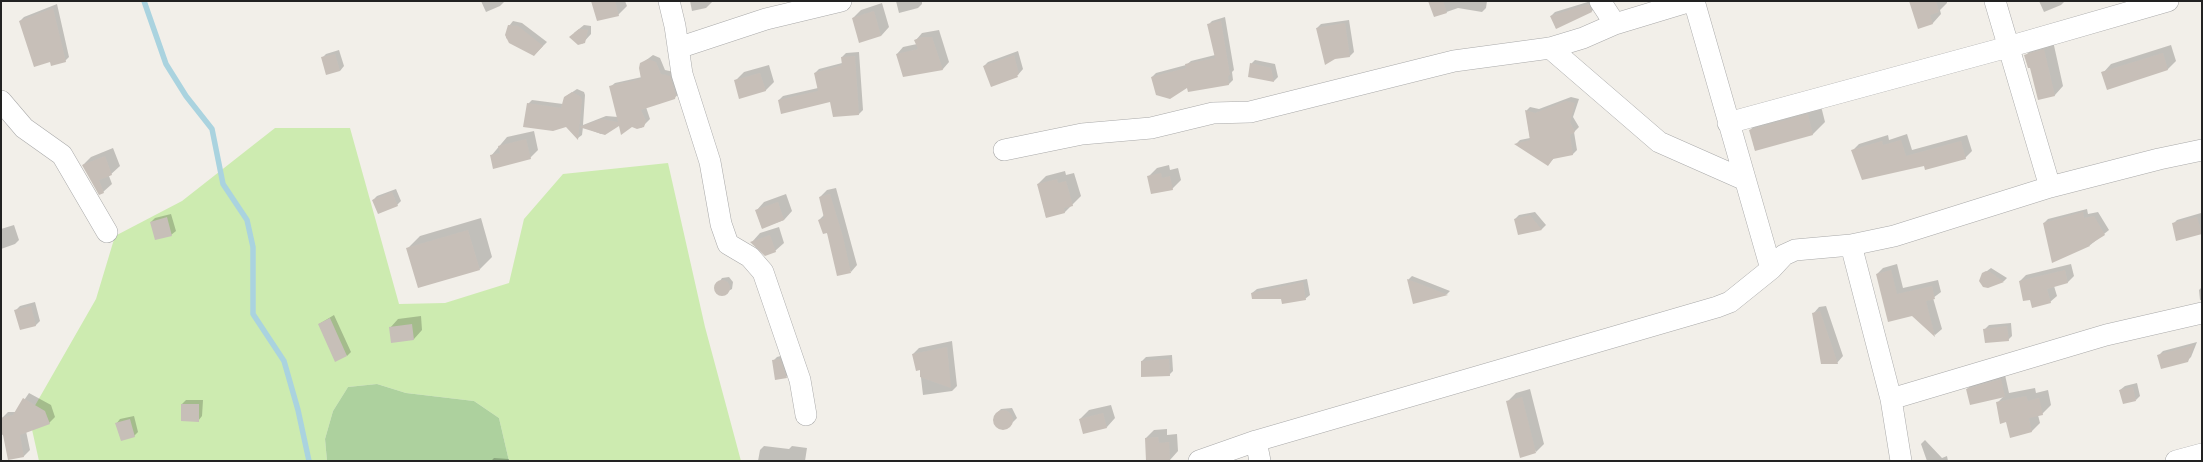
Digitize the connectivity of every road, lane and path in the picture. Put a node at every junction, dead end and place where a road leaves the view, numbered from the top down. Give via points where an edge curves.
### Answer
1 (669, 1) edge
2 (841, 1) edge
3 (1600, 1) edge
4 (1693, 1) edge
5 (1995, 1) edge
6 (2168, 1) edge
7 (1615, 24) junction
8 (2008, 47) junction
9 (678, 48) junction
10 (1550, 48) junction
11 (1, 101) edge
12 (1728, 123) junction
13 (1004, 150) dead end
14 (2202, 150) edge
15 (1745, 180) junction
16 (2050, 187) junction
17 (107, 232) dead end
18 (1851, 245) junction
19 (1771, 269) junction
20 (2202, 313) edge
21 (1891, 399) junction
22 (806, 415) dead end
23 (1258, 451) edge
24 (2202, 454) edge
25 (1199, 461) edge
26 (1901, 461) edge
27 (2176, 461) edge

1 - 9 street
2 - 9 street via 766,19
3 - 7 street
4 - 7 street
4 - 12 street
5 - 8 street
6 - 8 street
7 - 10 street via 1583,38
8 - 12 street
8 - 16 street
9 - 22 street via 682,74 710,162 721,224 728,244 750,257 763,272 800,380
10 - 13 street via 1454,61 1250,112 1213,113 1152,128 1082,134
10 - 15 street via 1659,142
11 - 17 street via 24,128 62,155
12 - 15 street
14 - 16 street
15 - 19 street
16 - 18 street via 1894,236
18 - 19 street via 1794,250 1784,255
18 - 21 street
19 - 23 street via 1730,302 1717,308
20 - 21 street via 2106,335
21 - 26 street
23 - 25 street
24 - 27 street

